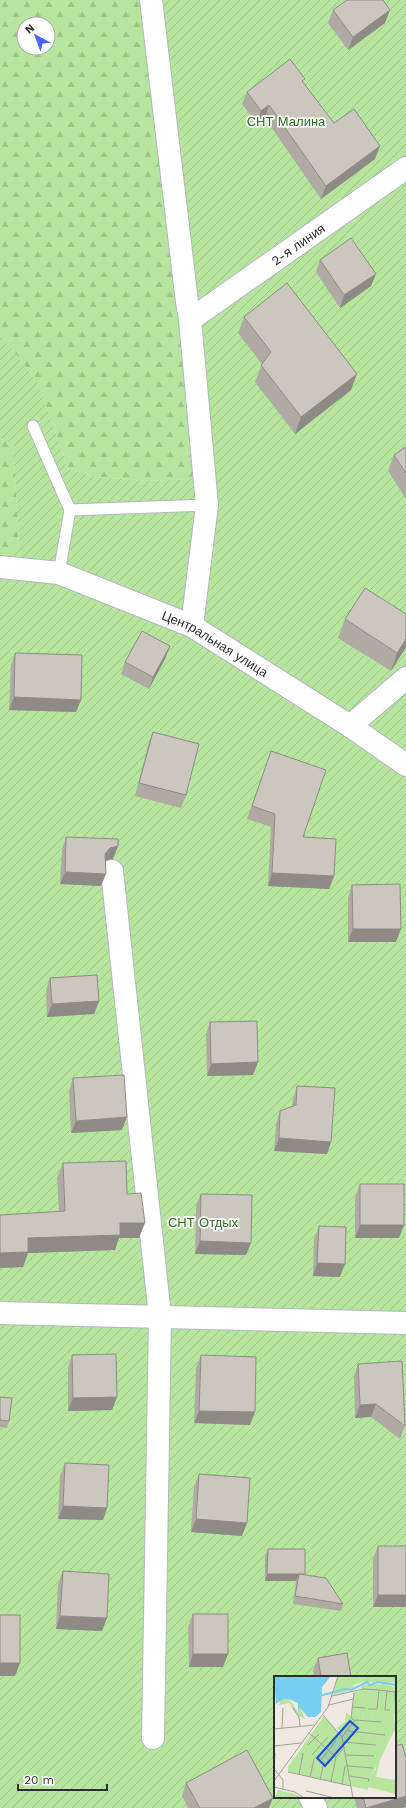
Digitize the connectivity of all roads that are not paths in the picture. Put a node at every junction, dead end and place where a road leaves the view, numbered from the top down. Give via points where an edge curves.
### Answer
1 (151, 0) edge
2 (406, 168) edge
3 (190, 320) junction
4 (33, 426) dead end
5 (207, 505) junction
6 (70, 510) junction
7 (2, 567) edge
8 (59, 573) junction
9 (192, 626) junction
10 (406, 678) edge
11 (350, 726) junction
12 (406, 765) edge
13 (112, 871) dead end
14 (0, 1313) edge
15 (160, 1316) junction
16 (406, 1323) edge
17 (153, 1738) dead end
18 (311, 1798) edge
19 (316, 1808) edge

1 - 3 street
2 - 3 street, 2-я линия
3 - 5 street
4 - 6 lane
5 - 6 lane
5 - 9 street
6 - 8 lane
7 - 8 street, Центральная улица
8 - 9 street, Центральная улица
9 - 11 street, Центральная улица
10 - 11 street
11 - 12 street, Центральная улица
13 - 15 street
14 - 15 street
15 - 16 street
15 - 17 street
18 - 19 street

